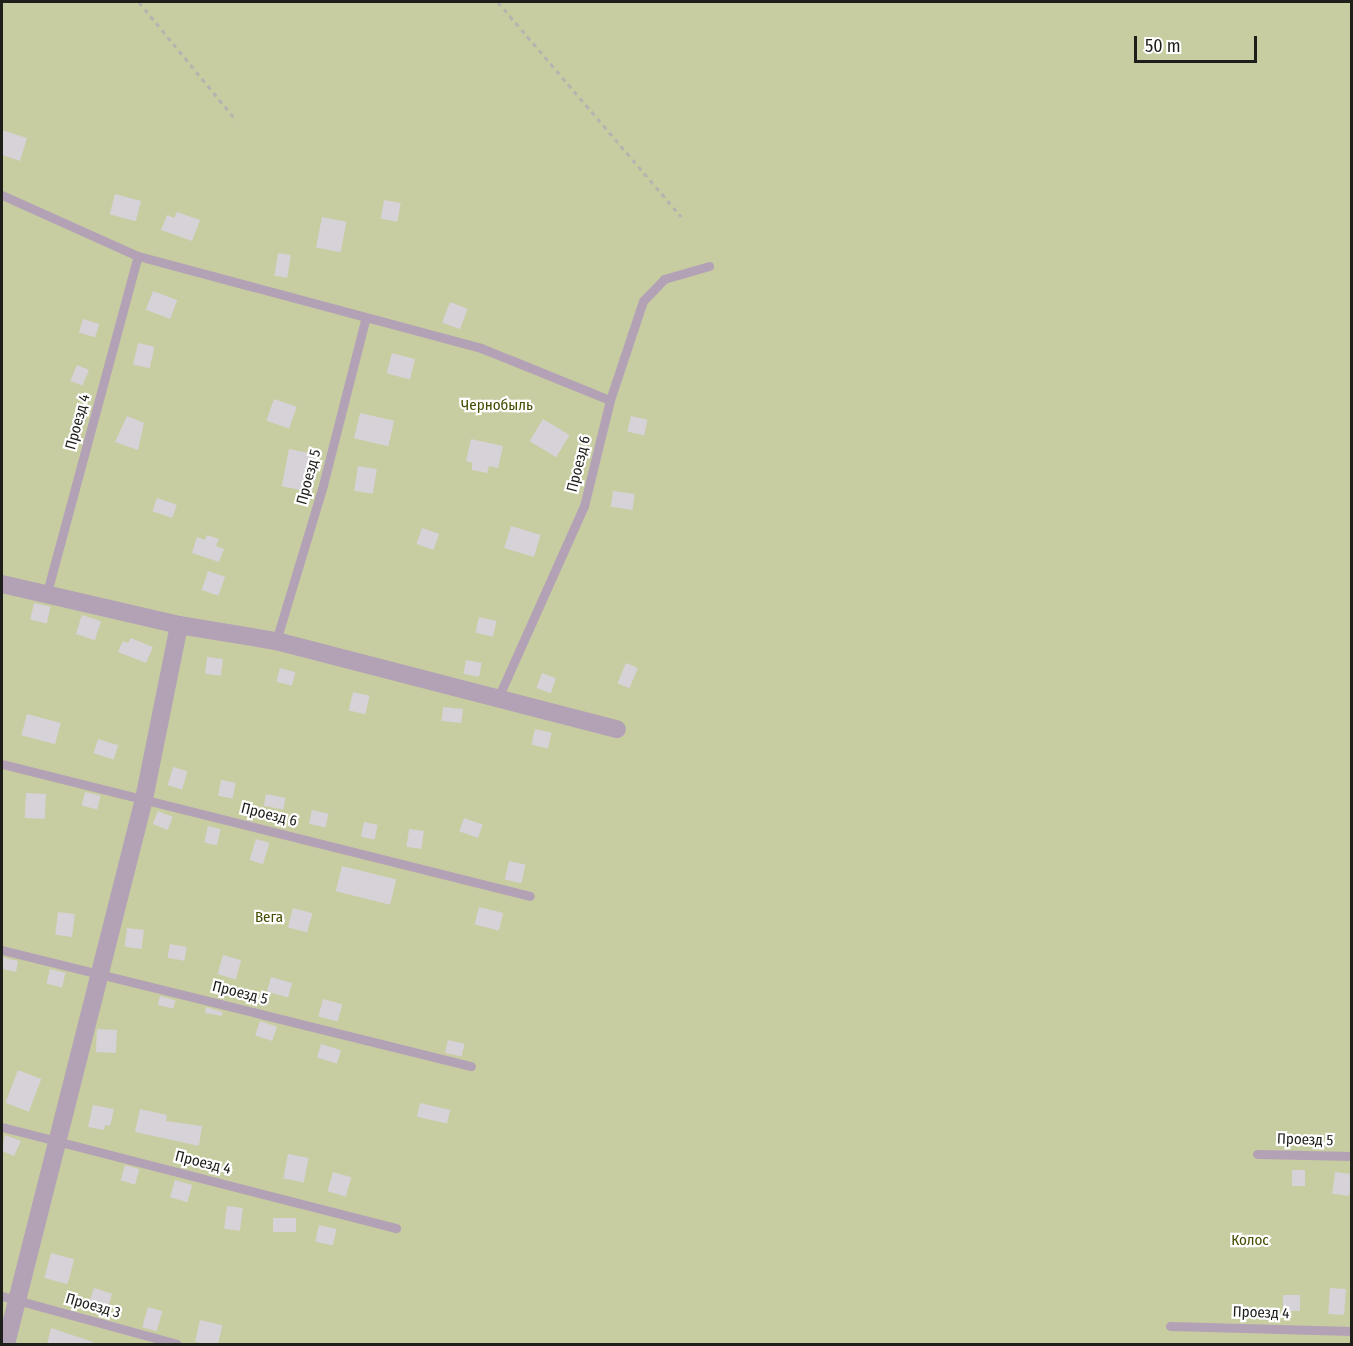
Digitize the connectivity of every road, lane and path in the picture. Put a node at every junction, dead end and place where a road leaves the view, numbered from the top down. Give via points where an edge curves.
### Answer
1 (139, 2) edge
2 (498, 2) edge
3 (236, 120) dead end
4 (2, 195) edge
5 (681, 216) dead end
6 (138, 256) junction
7 (709, 266) dead end
8 (364, 320) junction
9 (610, 400) junction
10 (2, 584) edge
11 (46, 596) junction
12 (179, 625) junction
13 (276, 641) junction
14 (498, 698) junction
15 (617, 729) dead end
16 (2, 764) edge
17 (144, 799) junction
18 (530, 896) dead end
19 (2, 950) edge
20 (99, 974) junction
21 (471, 1066) dead end
22 (2, 1127) edge
23 (57, 1141) junction
24 (1257, 1154) dead end
25 (1352, 1156) edge
26 (396, 1228) dead end
27 (9, 1298) edge
28 (1170, 1326) dead end
29 (1352, 1331) edge
30 (6, 1344) edge
31 (177, 1344) edge

1 - 3 path
2 - 5 path
4 - 6 lane
6 - 8 lane
6 - 11 lane, Проезд 4
7 - 9 lane, Проезд 6 via 664,279 643,301
8 - 9 lane via 481,348
8 - 13 lane, Проезд 5 via 323,486
9 - 14 lane, Проезд 6 via 584,506
10 - 11 street
11 - 12 street
12 - 13 street
12 - 17 street
13 - 14 street
14 - 15 street
16 - 17 lane, Проезд 6
17 - 18 lane, Проезд 6
17 - 20 street
19 - 20 lane, Проезд 5
20 - 21 lane, Проезд 5
20 - 23 street
22 - 23 lane, Проезд 4
23 - 26 lane, Проезд 4
23 - 27 street
24 - 25 lane, Проезд 5
27 - 30 street
27 - 31 lane, Проезд 3
28 - 29 lane, Проезд 4

